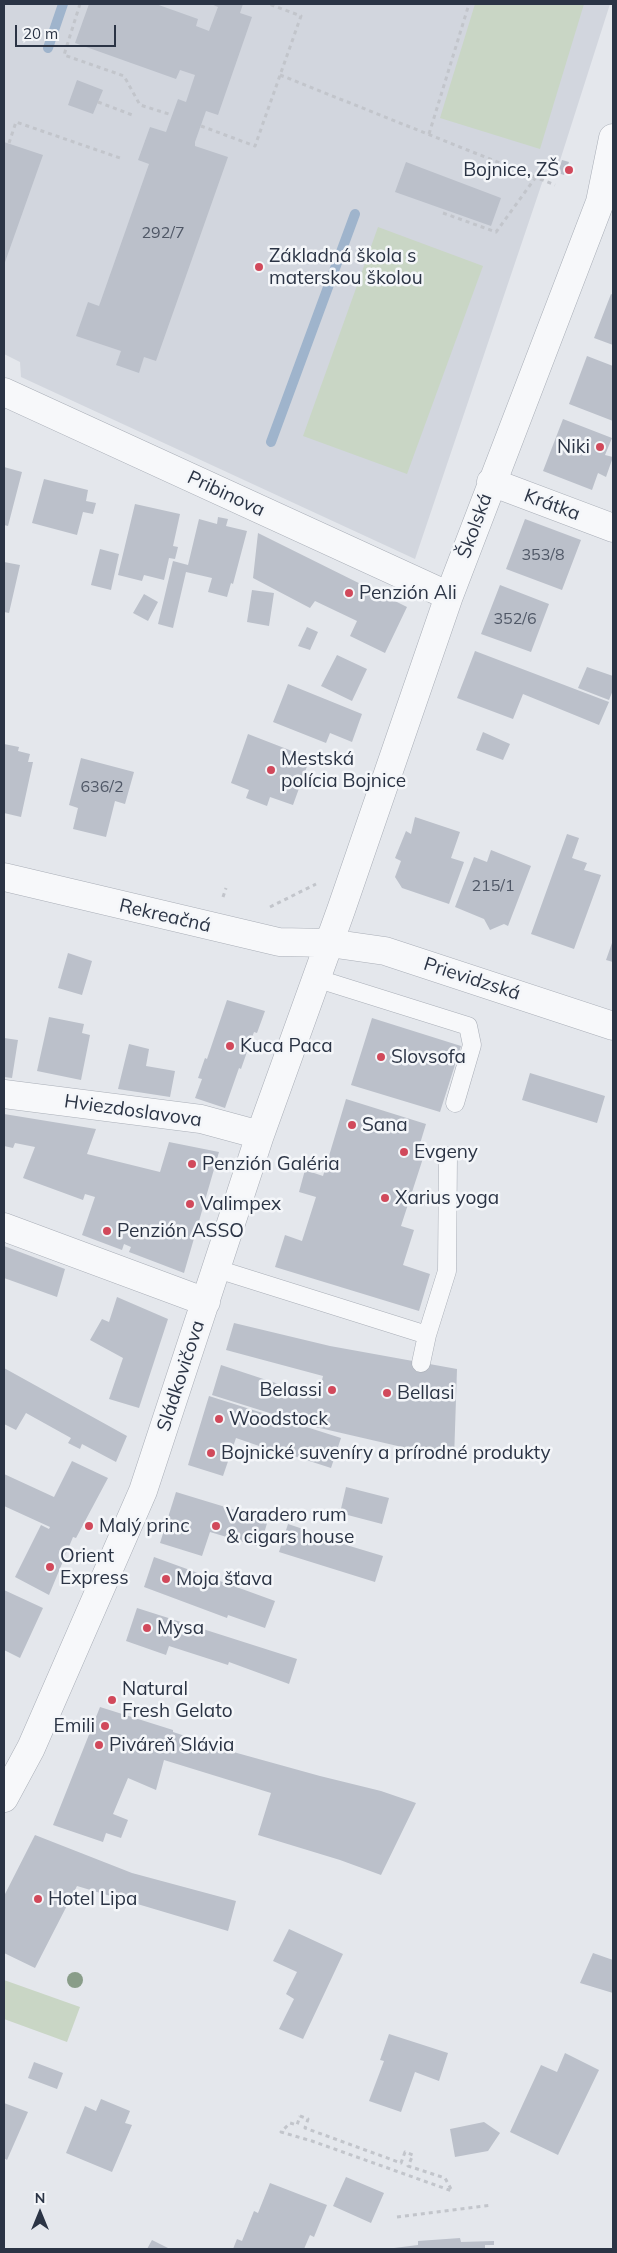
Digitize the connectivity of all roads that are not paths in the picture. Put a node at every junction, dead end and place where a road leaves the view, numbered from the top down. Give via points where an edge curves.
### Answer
1 (613, 138) edge
2 (4, 392) edge
3 (491, 482) junction
4 (613, 528) edge
5 (449, 596) junction
6 (4, 877) edge
7 (328, 943) junction
8 (316, 978) junction
9 (613, 1026) edge
10 (4, 1094) edge
11 (455, 1103) dead end
12 (260, 1135) junction
13 (448, 1156) dead end
14 (4, 1227) edge
15 (217, 1269) junction
16 (206, 1302) junction
17 (427, 1335) junction
18 (421, 1363) dead end
19 (4, 1798) edge

1 - 3 street, Školská via 600,202
2 - 5 street, Pribinova
3 - 4 street, Krátka
3 - 5 street, Školská
5 - 7 street, Školská
6 - 7 street, Rekreačná via 279,942
7 - 8 street, Sládkovičova
7 - 9 street, Prievidzská via 385,951
8 - 11 lane via 468,1026 472,1045
8 - 12 street, Sládkovičova
10 - 12 street, Hviezdoslavova via 201,1119
12 - 15 street, Sládkovičova
13 - 17 lane via 447,1271
14 - 16 street
15 - 16 street, Sládkovičova
15 - 17 lane
16 - 19 street, Sládkovičova via 143,1491 34,1739
17 - 18 lane

